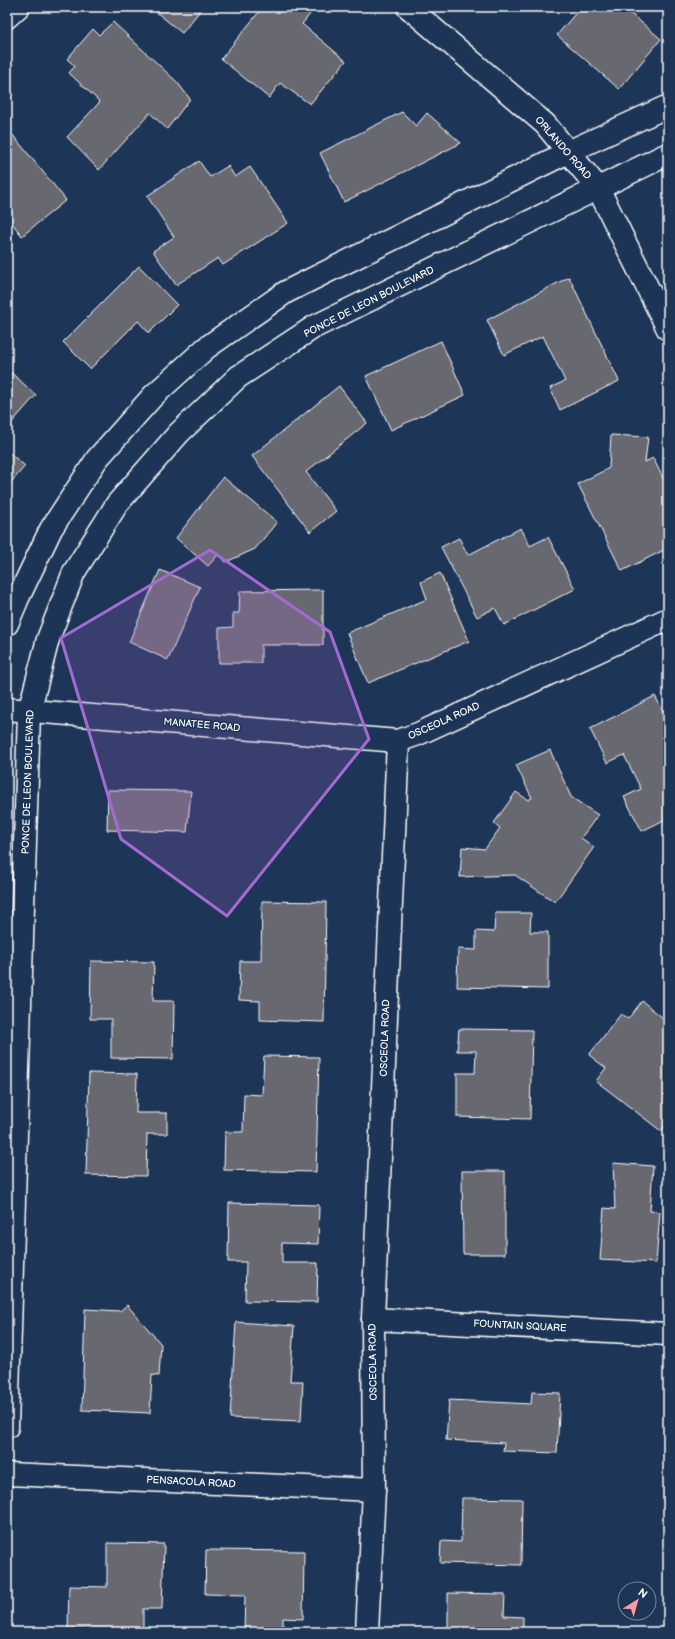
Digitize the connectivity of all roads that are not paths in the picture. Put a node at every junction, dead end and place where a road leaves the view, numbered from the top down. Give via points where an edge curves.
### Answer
1 (18, 7) edge
2 (408, 7) edge
3 (7, 17) edge
4 (668, 106) edge
5 (568, 152) junction
6 (668, 154) edge
7 (598, 188) junction
8 (668, 329) edge
9 (668, 619) edge
10 (7, 624) edge
11 (7, 709) edge
12 (29, 712) junction
13 (398, 741) junction
14 (373, 1319) junction
15 (668, 1334) edge
16 (7, 1427) edge
17 (7, 1474) edge
18 (374, 1490) junction
19 (367, 1632) edge

1 - 3 street
2 - 5 street, ORLANDO ROAD via 545,124
4 - 5 street
5 - 7 street, ORLANDO ROAD
5 - 10 street via 286,292 206,348 153,396 97,459 51,529
6 - 7 street, PONCE DE LEON BOULEVARD
7 - 8 street, ORLANDO ROAD
7 - 12 street, PONCE DE LEON BOULEVARD via 314,327 233,382 179,433 117,504 74,572 48,639
9 - 13 street, OSCEOLA ROAD
11 - 12 street, MANATEE ROAD
12 - 13 street, MANATEE ROAD
12 - 16 street, PONCE DE LEON BOULEVARD
13 - 14 street, OSCEOLA ROAD
14 - 15 street, FOUNTAIN SQUARE
14 - 18 street, OSCEOLA ROAD
17 - 18 street, PENSACOLA ROAD
18 - 19 street, OSCEOLA ROAD

